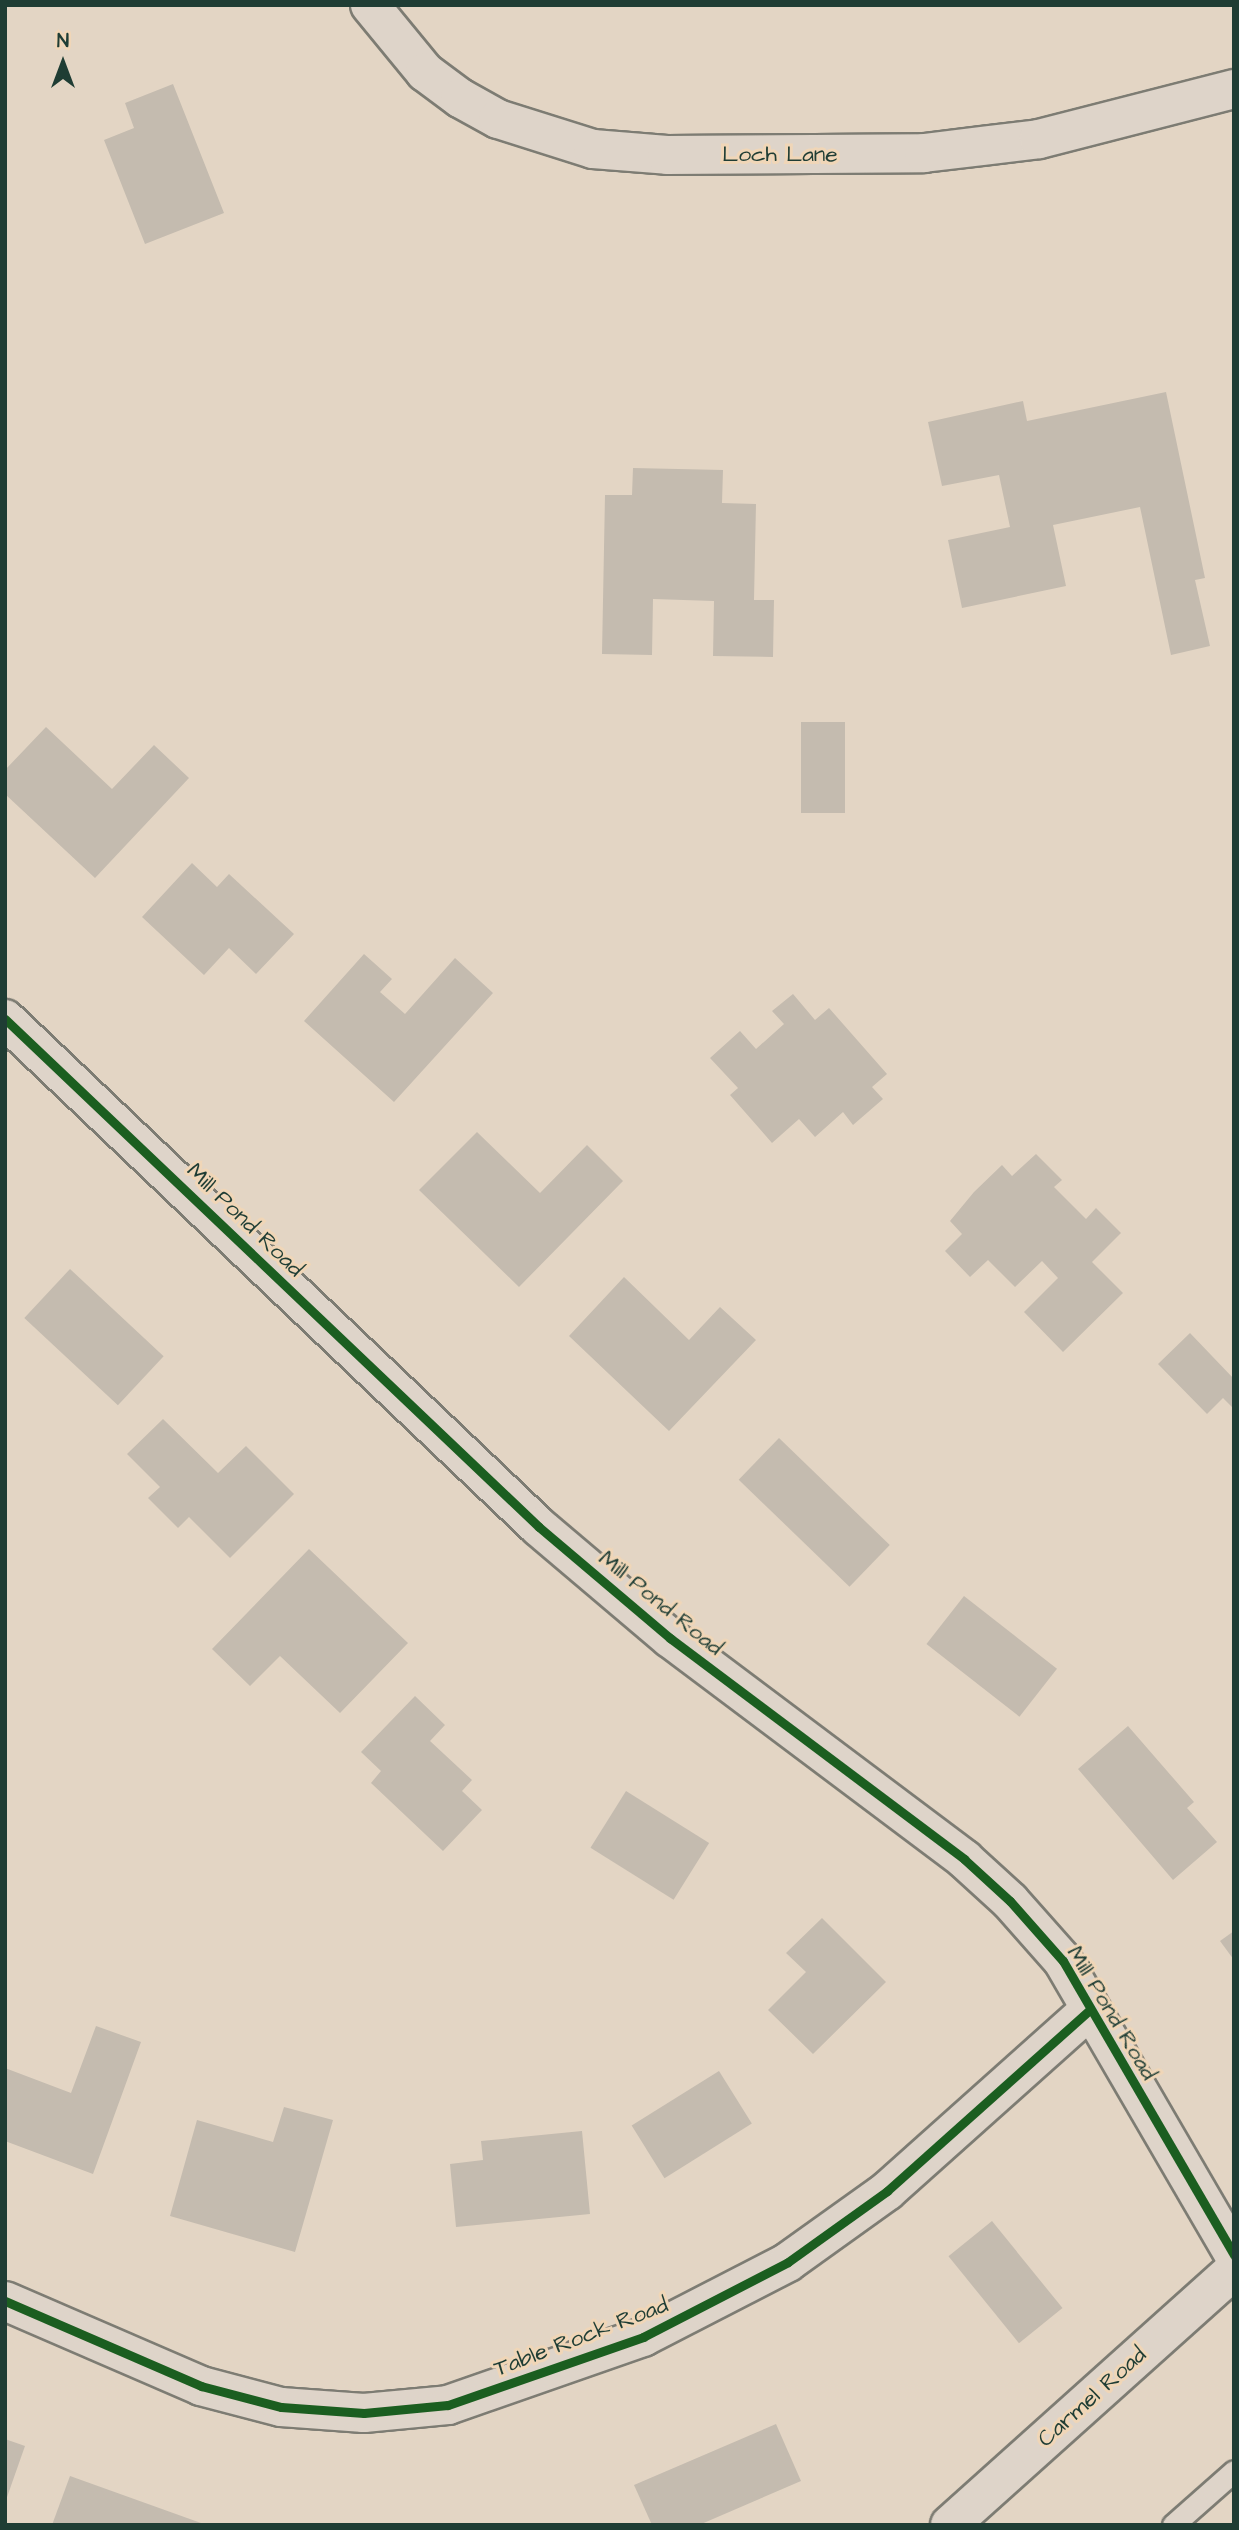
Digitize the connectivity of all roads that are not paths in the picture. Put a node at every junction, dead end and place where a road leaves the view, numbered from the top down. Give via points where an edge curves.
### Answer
1 (370, 5) edge
2 (1234, 89) edge
3 (5, 1019) edge
4 (1088, 2011) junction
5 (1234, 2255) edge
6 (1234, 2270) edge
7 (5, 2301) edge
8 (1234, 2471) edge
9 (950, 2525) edge
10 (1173, 2525) edge

1 - 2 street, Loch Lane via 425,72 460,98 509,123 593,149 667,155 924,153 1039,139
3 - 4 street, Mill Pond Road via 539,1527 670,1638 964,1859 1010,1901 1063,1961
4 - 5 street, Mill Pond Road
4 - 7 street, Table Rock Road via 887,2191 788,2262 643,2337 448,2405 364,2413 281,2407 201,2386
6 - 9 street, Carmel Road
8 - 10 lane

